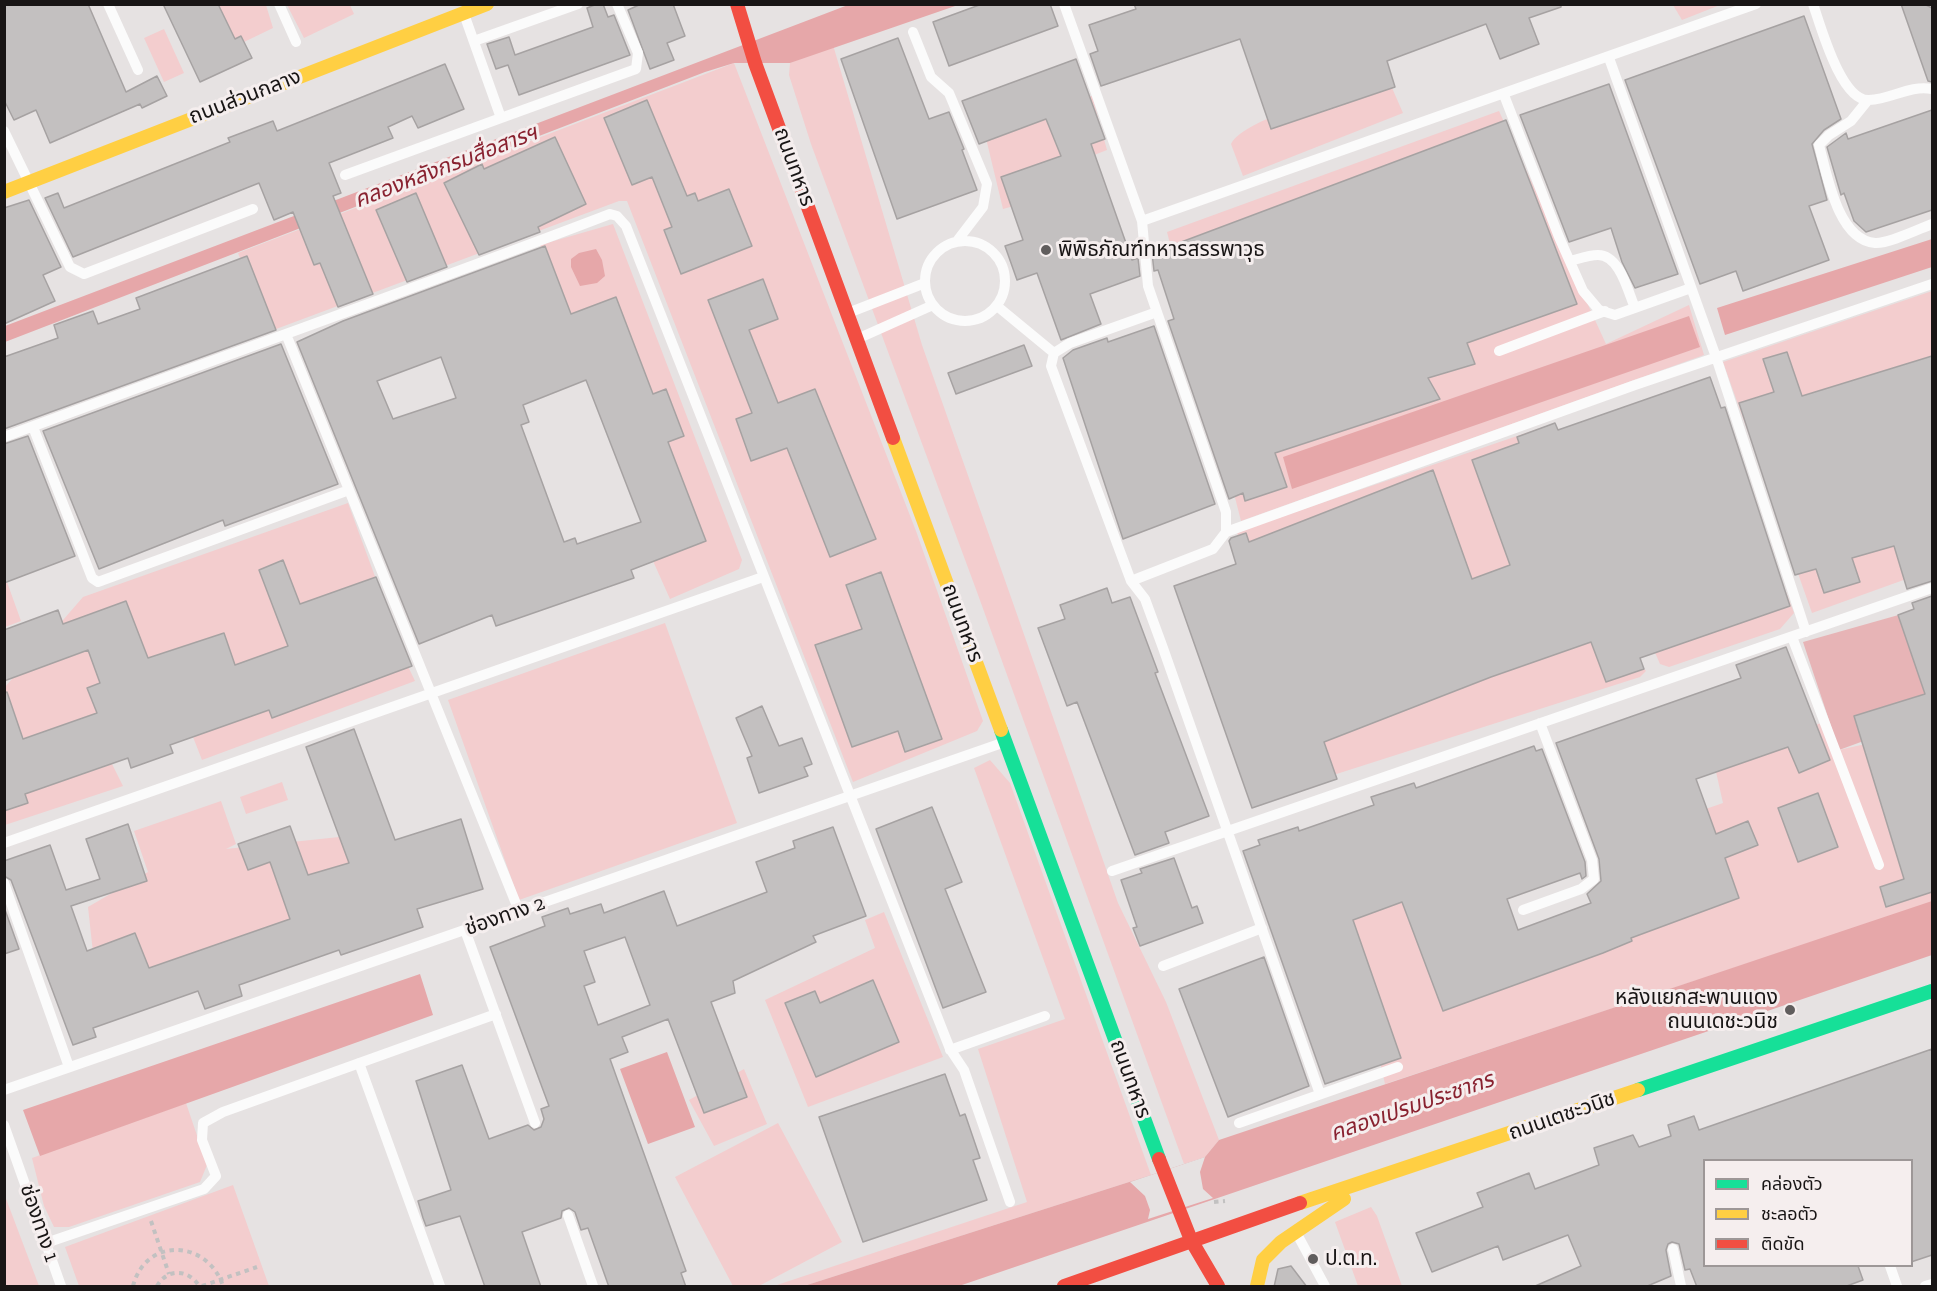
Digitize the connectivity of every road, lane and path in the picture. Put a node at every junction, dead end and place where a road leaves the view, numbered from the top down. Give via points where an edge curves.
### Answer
1 (108, 4) edge
2 (279, 4) edge
3 (487, 4) edge
4 (578, 4) edge
5 (617, 4) edge
6 (737, 4) edge
7 (1064, 4) edge
8 (1756, 4) edge
9 (1813, 4) edge
10 (464, 14) junction
11 (913, 32) dead end
12 (474, 41) junction
13 (296, 42) dead end
14 (1609, 58) junction
15 (138, 70) dead end
16 (1932, 89) edge
17 (1504, 95) junction
18 (1868, 100) junction
19 (501, 118) junction
20 (4, 131) edge
21 (345, 175) dead end
22 (27, 183) junction
23 (4, 192) edge
24 (253, 209) dead end
25 (1142, 221) junction
26 (1932, 224) edge
27 (957, 241) junction
28 (1570, 261) junction
29 (925, 283) junction
30 (1932, 284) edge
31 (1691, 288) junction
32 (933, 305) junction
33 (997, 306) junction
34 (1635, 308) junction
35 (1605, 311) junction
36 (1157, 312) junction
37 (848, 313) junction
38 (286, 334) junction
39 (857, 339) junction
40 (1499, 351) dead end
41 (1054, 352) junction
42 (1716, 357) junction
43 (33, 427) junction
44 (4, 437) edge
45 (349, 490) junction
46 (1226, 532) junction
47 (763, 577) junction
48 (1131, 581) junction
49 (1932, 588) edge
50 (1806, 632) junction
51 (1792, 637) junction
52 (431, 694) junction
53 (1540, 723) junction
54 (1005, 742) junction
55 (849, 796) junction
56 (1228, 831) junction
57 (4, 843) edge
58 (1879, 865) dead end
59 (1112, 871) dead end
60 (4, 883) edge
61 (1523, 910) dead end
62 (519, 911) junction
63 (1262, 928) junction
64 (465, 930) junction
65 (1163, 966) dead end
66 (1932, 991) edge
67 (495, 1014) junction
68 (1045, 1016) dead end
69 (950, 1050) junction
70 (359, 1063) junction
71 (69, 1067) junction
72 (1398, 1067) dead end
73 (4, 1090) edge
74 (1320, 1094) junction
75 (535, 1123) dead end
76 (1239, 1123) dead end
77 (4, 1125) edge
78 (1365, 1183) junction
79 (1010, 1202) dead end
80 (147, 1209) junction
81 (568, 1215) dead end
82 (1296, 1233) junction
83 (1191, 1240) junction
84 (46, 1243) junction
85 (1673, 1249) dead end
86 (162, 1252) junction
87 (257, 1267) dead end
88 (1890, 1267) edge
89 (169, 1274) junction
90 (221, 1280) junction
91 (1932, 1284) edge
92 (1677, 1285) edge
93 (61, 1287) edge
94 (133, 1287) edge
95 (157, 1287) edge
96 (201, 1287) edge
97 (223, 1287) edge
98 (440, 1287) edge
99 (593, 1287) edge
100 (1064, 1287) edge
101 (1218, 1287) edge
102 (1257, 1287) edge
103 (1325, 1287) edge
104 (1897, 1287) edge
105 (1924, 1287) edge

1 - 15 lane
2 - 13 lane
3 - 10 main road, ถนนส่วนกลาง
4 - 12 lane
5 - 19 lane via 638,53 636,69
6 - 37 main road, ถนนทหาร via 755,63
7 - 25 lane
8 - 14 lane
9 - 18 lane via 1841,78 1853,94
10 - 12 lane
10 - 22 main road, ถนนส่วนกลาง
11 - 27 lane via 931,77 949,93 987,184 983,207
12 - 19 lane
14 - 17 lane
14 - 31 lane
16 - 18 lane via 1919,87
17 - 25 lane
17 - 28 lane
18 - 26 lane via 1851,122 1819,145 1845,226 1859,239 1877,244
19 - 21 lane
20 - 22 lane
22 - 23 main road, ถนนส่วนกลาง
22 - 24 lane via 70,267 84,274
25 - 36 lane via 1148,286
27 - 29 lane via 934,255 927,266
27 - 33 lane via 983,244 1002,263 1005,289
28 - 34 lane via 1600,255 1611,260
28 - 35 lane via 1583,291 1599,310
29 - 32 lane
29 - 37 lane
30 - 42 lane
31 - 34 lane
31 - 42 lane
32 - 33 lane via 949,317 968,321 981,318
32 - 39 lane
33 - 41 lane
34 - 35 lane via 1615,315
35 - 40 lane
36 - 41 lane
36 - 46 lane via 1226,512
37 - 39 main road, ถนนทหาร
38 - 43 lane
38 - 45 lane
38 - 47 lane via 610,214 617,216 626,226
39 - 54 main road, ถนนทหาร
41 - 48 lane via 1051,366
42 - 46 lane
42 - 50 lane
43 - 44 lane
43 - 45 lane via 92,578 98,582
45 - 52 lane
46 - 48 lane via 1213,549
47 - 52 lane
47 - 55 lane
48 - 56 lane via 1145,599
49 - 50 lane
50 - 51 lane
51 - 53 lane
51 - 58 lane
52 - 57 lane
52 - 62 lane
53 - 56 lane
53 - 61 lane via 1592,860 1594,879 1581,889
54 - 55 lane, ช่องทาง 2
54 - 83 main road, ถนนทหาร
55 - 62 lane, ช่องทาง 2
55 - 69 lane
56 - 59 lane
56 - 63 lane
60 - 71 lane
62 - 64 lane, ช่องทาง 2
63 - 65 lane
63 - 74 lane
64 - 67 lane
64 - 71 lane, ช่องทาง 2
66 - 78 main road, ถนนเตชะวนิช
67 - 70 lane
67 - 75 lane
68 - 69 lane
69 - 79 lane via 964,1070
70 - 80 lane via 222,1112 203,1123 202,1140 216,1176 204,1189
70 - 98 lane
71 - 73 lane, ช่องทาง 2
72 - 74 lane
74 - 76 lane
77 - 84 lane, ช่องทาง 1
78 - 82 main road
78 - 83 main road, ถนนเตชะวนิช
80 - 84 lane
80 - 86 path
81 - 99 lane
82 - 102 main road via 1263,1260
82 - 103 lane
83 - 100 main road, ถนนเตชะวนิช
83 - 101 main road, ถนนทหาร
84 - 93 lane, ช่องทาง 1
85 - 92 lane
86 - 89 path
86 - 90 path via 193,1252 207,1260
86 - 94 path via 149,1260
87 - 90 path
88 - 104 lane
89 - 95 path
89 - 96 path via 184,1273
90 - 96 path
90 - 97 path
91 - 105 lane

